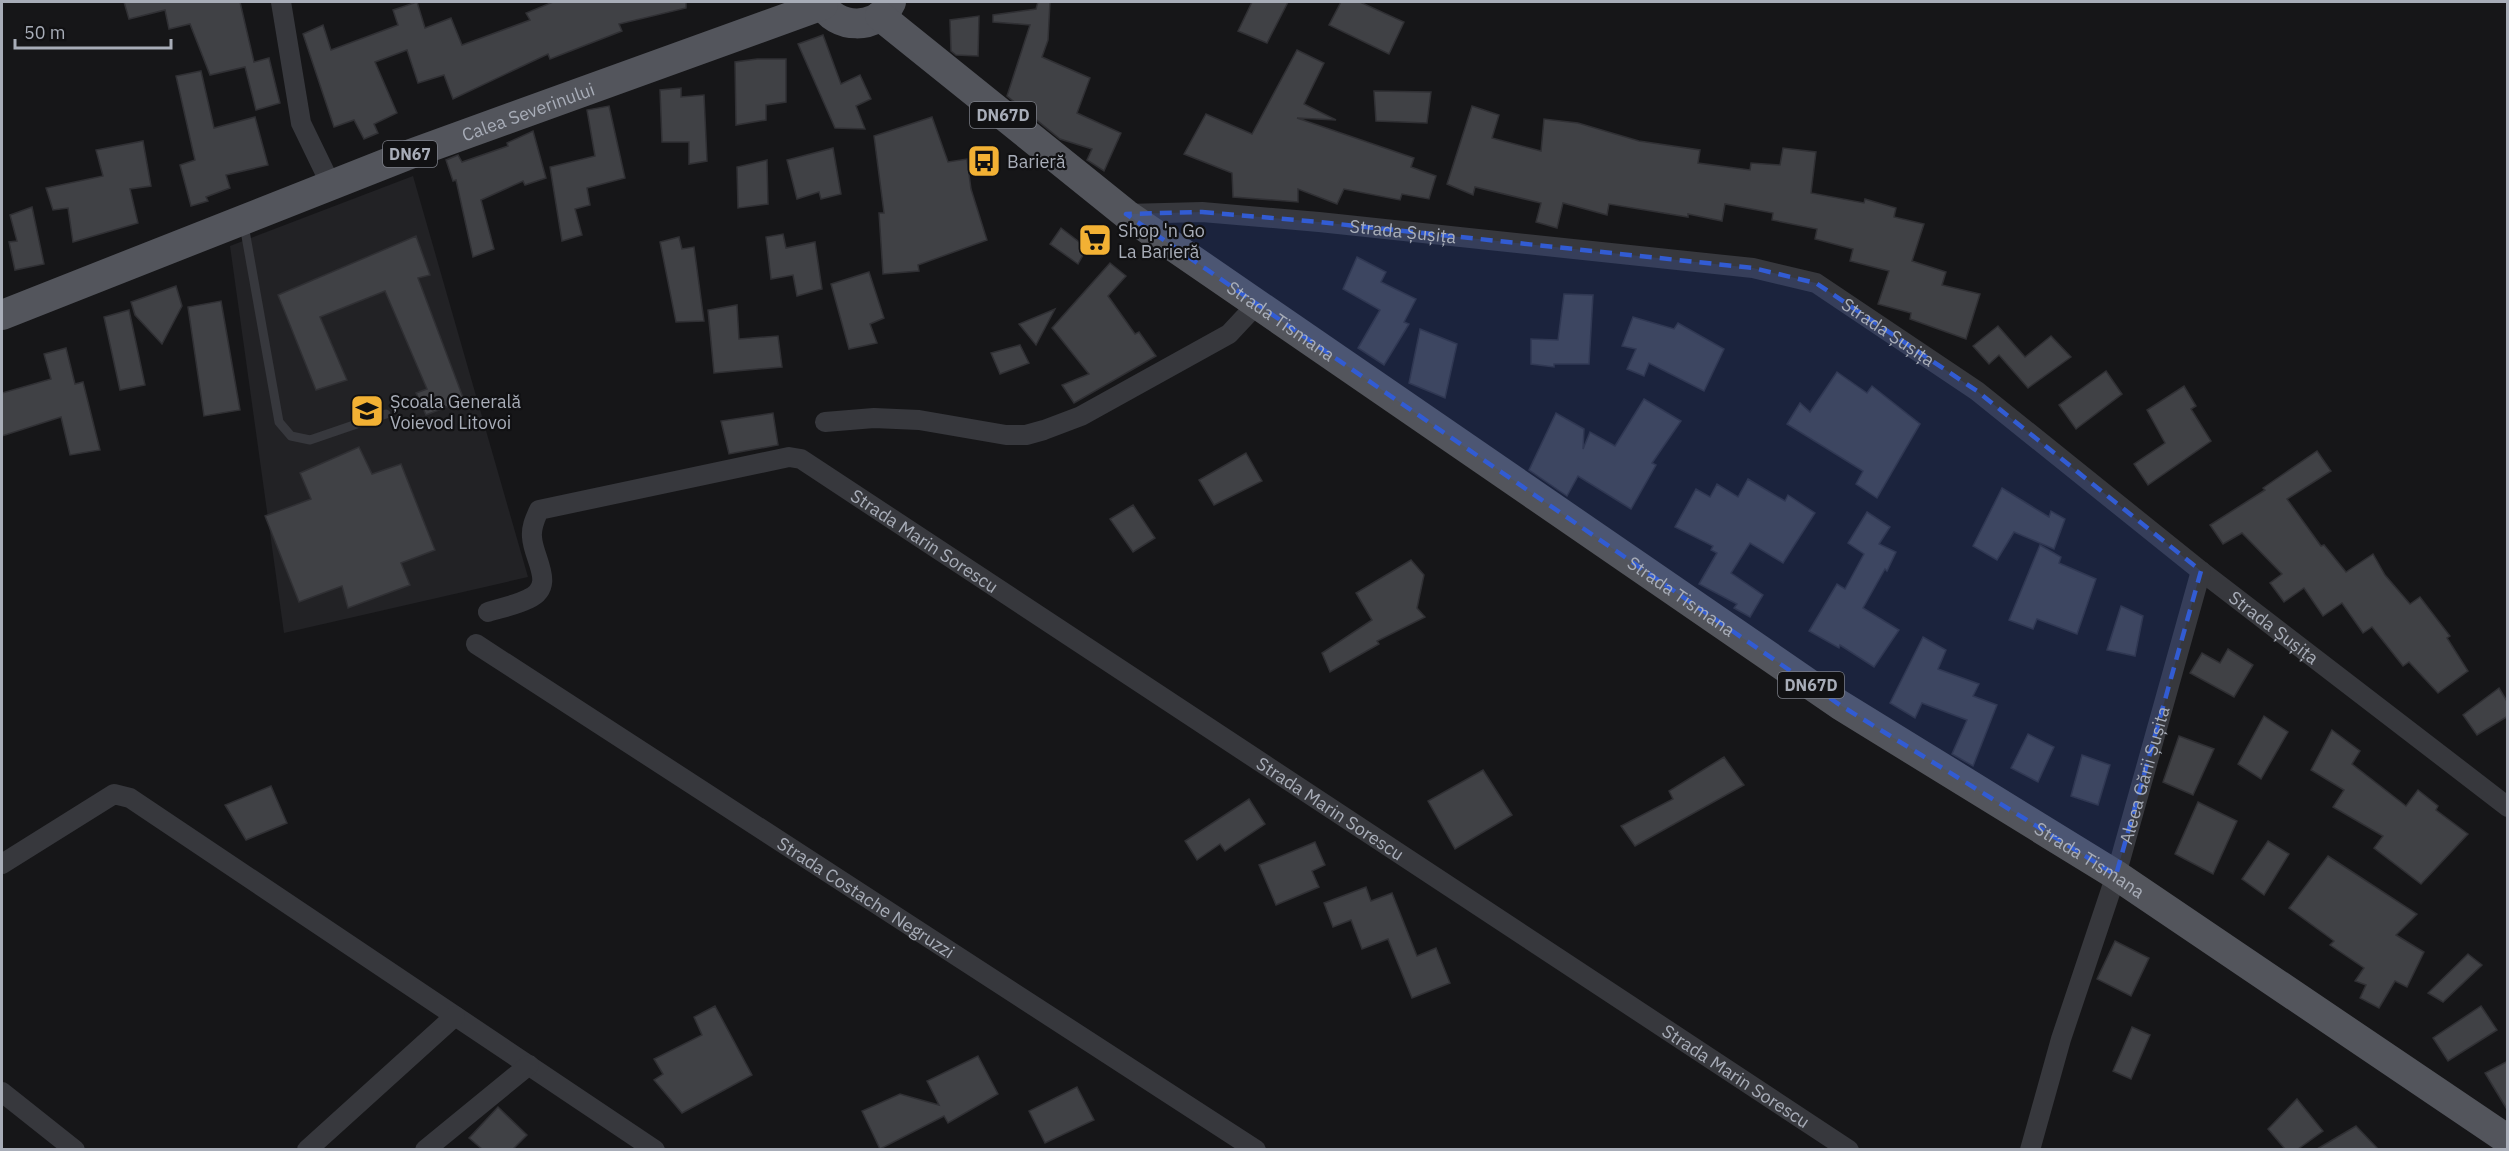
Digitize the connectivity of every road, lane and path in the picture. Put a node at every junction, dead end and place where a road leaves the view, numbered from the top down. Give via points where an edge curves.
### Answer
1 (281, 2) edge
2 (822, 3) edge
3 (885, 9) edge
4 (331, 185) junction
5 (1126, 214) junction
6 (243, 218) junction
7 (1257, 304) junction
8 (2, 315) edge
9 (386, 414) dead end
10 (825, 422) dead end
11 (2201, 571) junction
12 (488, 612) dead end
13 (476, 644) dead end
14 (2508, 807) edge
15 (2, 864) edge
16 (2116, 875) junction
17 (455, 1016) junction
18 (529, 1065) junction
19 (2, 1092) edge
20 (2508, 1140) edge
21 (75, 1149) edge
22 (307, 1149) edge
23 (425, 1149) edge
24 (655, 1149) edge
25 (1256, 1149) edge
26 (1849, 1149) edge
27 (2030, 1149) edge

1 - 4 street via 301,123
2 - 3 main road, DN67 via 831,15 855,24 868,22
2 - 4 main road, Calea Severinului / DN67
3 - 5 main road, Strada Tismana / DN67D
4 - 6 main road, Calea Severinului / DN67
5 - 7 main road, Strada Tismana / DN67D
5 - 11 street, Strada Șușița via 1202,212 1319,222 1753,268 1816,283 1977,391
6 - 8 main road, Calea Severinului / DN67
6 - 9 lane via 279,422 291,436 310,440
7 - 10 street via 1229,334 1081,416 1026,435 919,420
7 - 16 main road, Strada Tismana / DN67D via 1840,705
11 - 14 street, Strada Șușița
11 - 16 street, Aleea Gării Șușita
12 - 26 street, Strada Marin Sorescu via 539,592 544,581 532,538 539,510 789,458 801,459
13 - 25 street, Strada Costache Negruzzi
15 - 17 street via 114,794 130,798
16 - 20 main road, Strada Tismana / DN67D
16 - 27 street, Aleea Gării Șușita via 2061,1039
17 - 18 street
17 - 22 street
18 - 23 street
18 - 24 street
19 - 21 street

